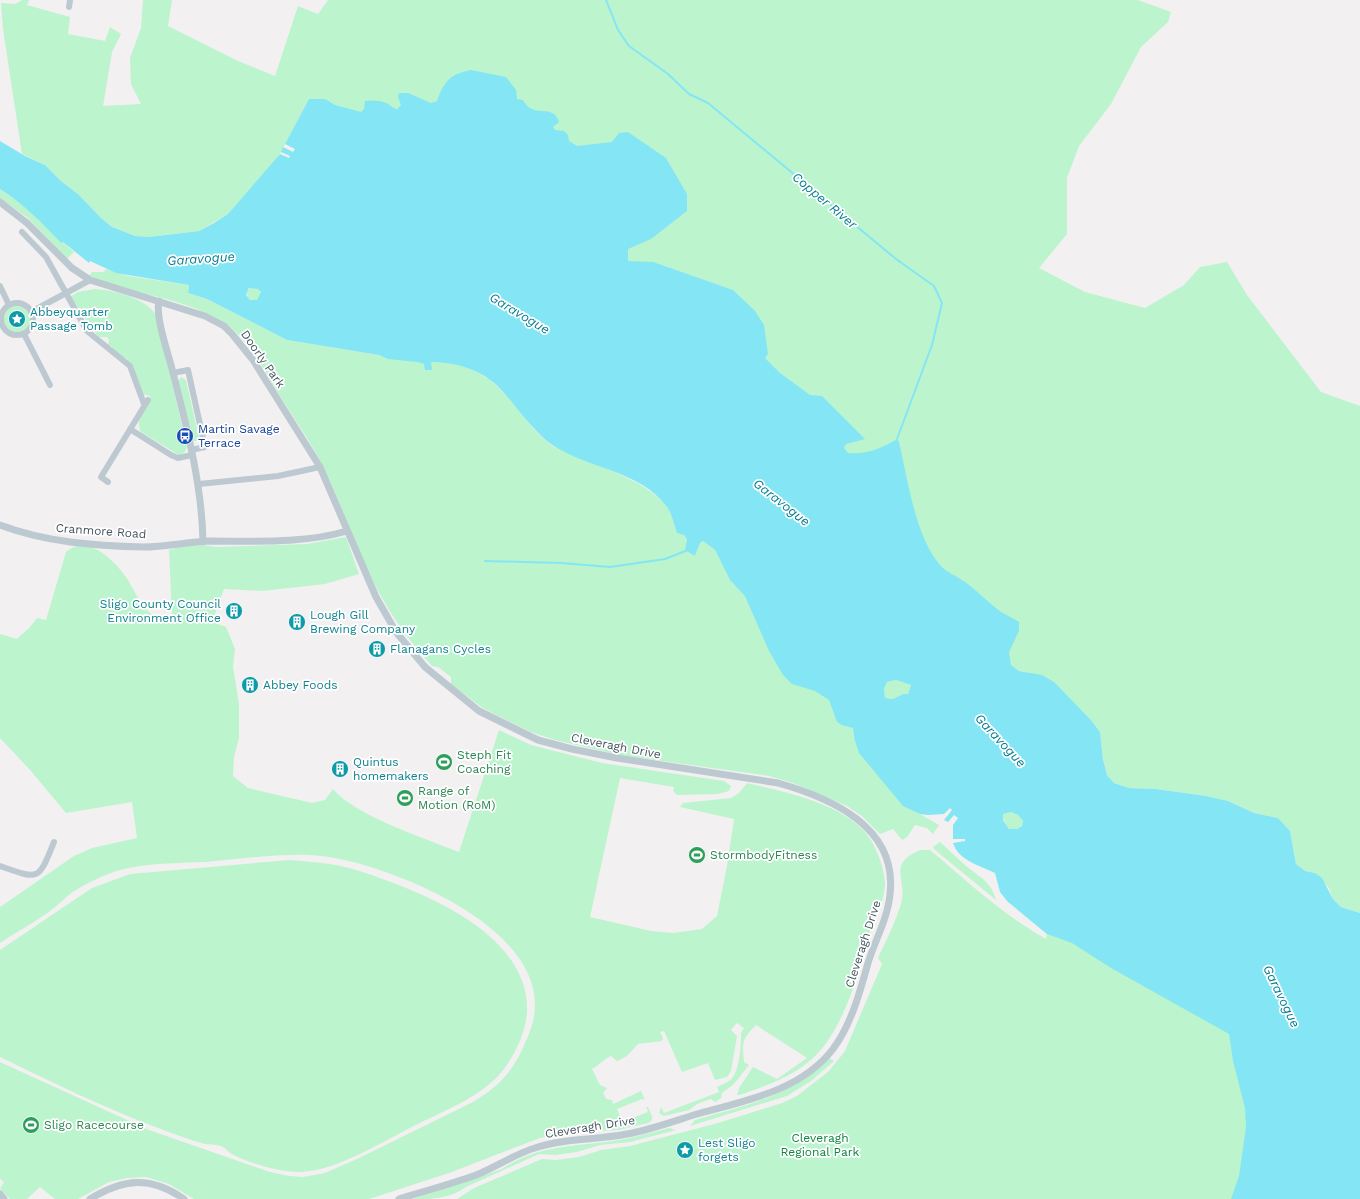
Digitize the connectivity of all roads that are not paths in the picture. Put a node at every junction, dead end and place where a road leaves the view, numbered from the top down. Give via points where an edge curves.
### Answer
1 (0, 202) edge
2 (22, 232) dead end
3 (90, 280) junction
4 (0, 286) edge
5 (66, 294) junction
6 (159, 301) junction
7 (10, 305) junction
8 (32, 312) junction
9 (1, 328) edge
10 (24, 334) junction
11 (174, 373) junction
12 (50, 385) dead end
13 (130, 429) junction
14 (191, 452) junction
15 (320, 467) junction
16 (108, 482) dead end
17 (199, 484) junction
18 (0, 525) edge
19 (348, 531) junction
20 (203, 542) junction
21 (54, 842) dead end
22 (0, 866) edge
23 (0, 1194) edge
24 (4, 1199) edge
25 (90, 1199) edge
26 (184, 1199) edge
27 (399, 1199) edge

1 - 3 street, Doorly Park via 27,223 72,268
2 - 5 street via 46,257
3 - 5 street
3 - 6 street, Doorly Park
4 - 7 street
5 - 8 street
5 - 13 street via 87,331 130,366 146,402
6 - 11 street via 161,324
6 - 15 street, Doorly Park via 205,316 224,326 232,334 253,360
7 - 8 street via 23,304
7 - 9 street via 3,310
8 - 10 street via 32,325
9 - 10 street via 11,334
10 - 12 street
11 - 14 street
11 - 14 street via 188,370 204,447
13 - 14 street via 178,458
13 - 16 street via 101,477
14 - 17 street
15 - 17 street via 278,476
15 - 19 street, Doorly Park
17 - 20 street
18 - 20 street, Cranmore Road via 64,542 144,547
19 - 20 street via 284,542
19 - 27 street, Cleveragh Drive via 376,597 396,632 425,667 479,711 538,740 572,749 799,788 861,820 883,849 890,880 889,902 850,1019 833,1050 802,1076 772,1092 629,1134 559,1142 535,1148 477,1175
21 - 22 street via 43,869 38,873 28,876
23 - 24 street
25 - 26 street via 113,1187 134,1182 150,1183 165,1188

